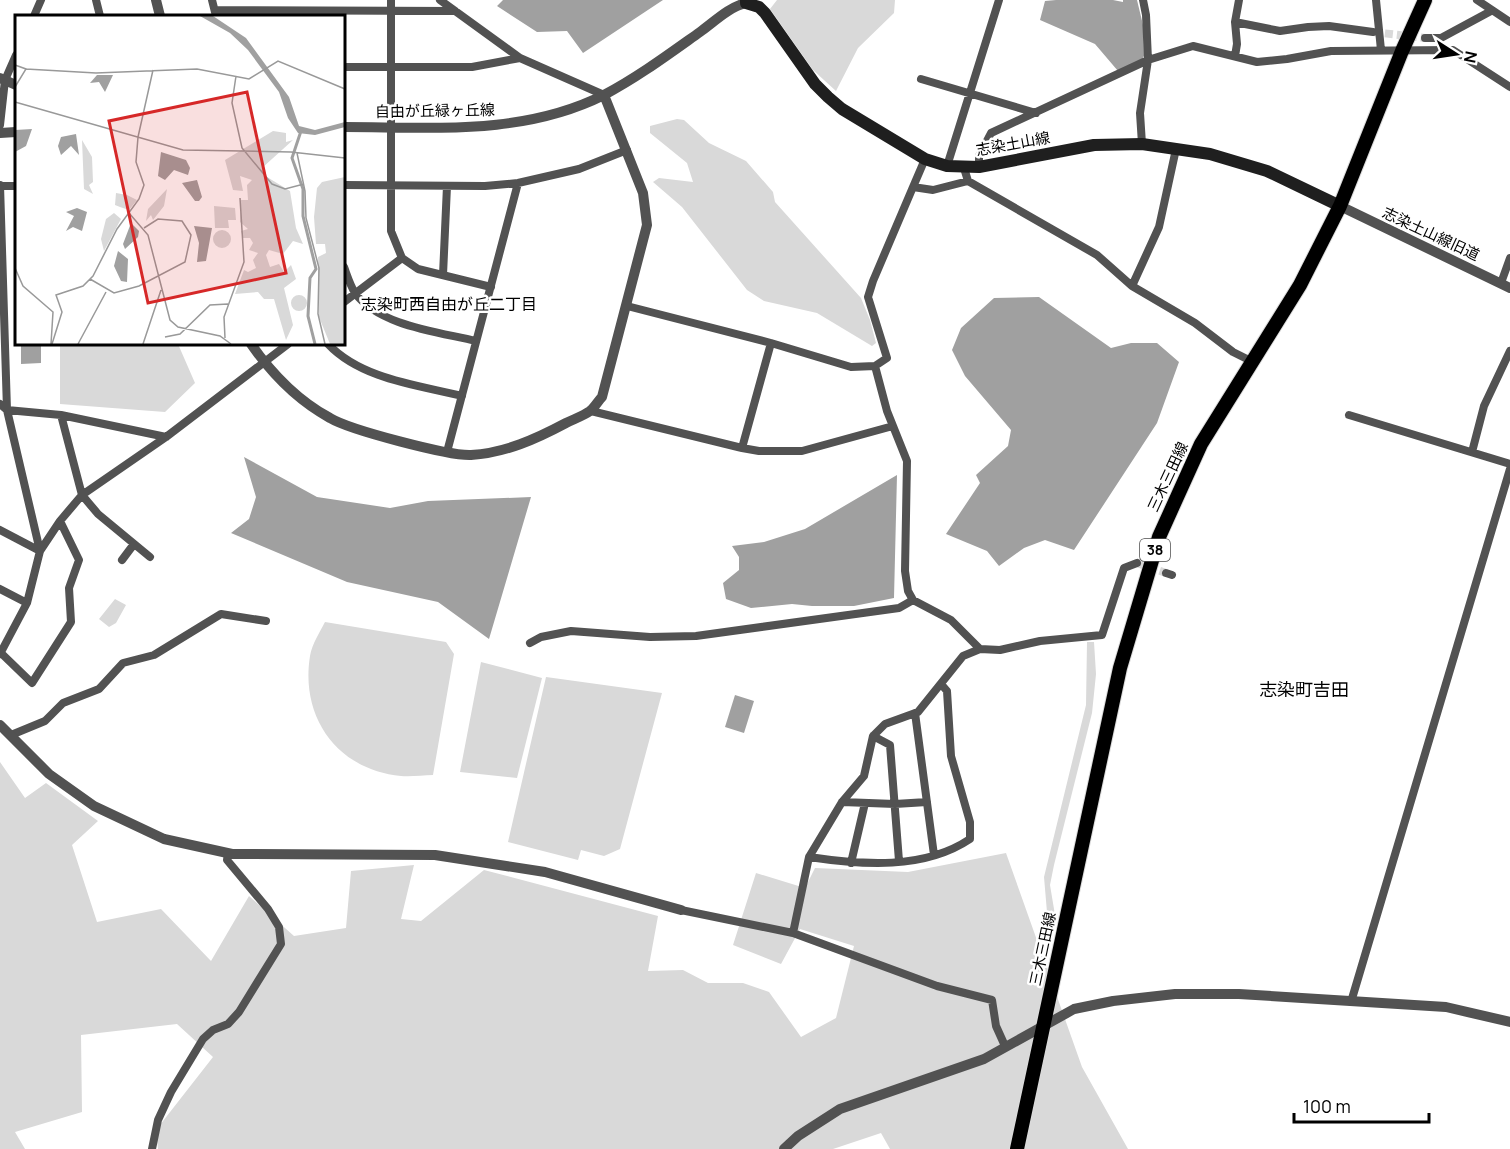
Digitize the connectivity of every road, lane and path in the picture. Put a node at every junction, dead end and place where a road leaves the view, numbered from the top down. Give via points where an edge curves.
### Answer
1 (41, 0) edge
2 (96, 0) edge
3 (156, 0) edge
4 (213, 0) edge
5 (391, 0) edge
6 (440, 0) edge
7 (999, 0) edge
8 (1143, 0) edge
9 (1239, 0) edge
10 (1376, 0) edge
11 (1425, 0) edge
12 (1477, 0) edge
13 (746, 1) edge
14 (391, 10) junction
15 (455, 11) junction
16 (1491, 11) junction
17 (216, 13) edge
18 (34, 15) edge
19 (100, 15) edge
20 (160, 15) edge
21 (1235, 22) junction
22 (1510, 22) edge
23 (1373, 32) tunnel mouth
24 (1425, 38) tunnel mouth
25 (1382, 50) junction
26 (1402, 51) junction
27 (1235, 56) junction
28 (15, 57) edge
29 (520, 58) junction
30 (1148, 60) junction
31 (345, 67) edge
32 (392, 67) junction
33 (3, 79) edge
34 (921, 79) dead end
35 (1510, 87) edge
36 (970, 93) junction
37 (604, 95) junction
38 (1036, 113) junction
39 (0, 125) edge
40 (345, 127) edge
41 (392, 127) junction
42 (15, 132) edge
43 (0, 133) edge
44 (1142, 144) junction
45 (1176, 149) junction
46 (627, 150) junction
47 (925, 159) junction
48 (947, 166) junction
49 (979, 167) junction
50 (964, 168) junction
51 (968, 181) junction
52 (518, 183) junction
53 (345, 185) edge
54 (392, 185) junction
55 (0, 186) edge
56 (447, 186) junction
57 (913, 187) junction
58 (1340, 206) junction
59 (1, 244) edge
60 (402, 258) junction
61 (1510, 258) edge
62 (345, 269) edge
63 (443, 275) junction
64 (1132, 286) junction
65 (1505, 286) edge
66 (491, 287) junction
67 (356, 293) junction
68 (345, 301) edge
69 (627, 306) junction
70 (477, 341) junction
71 (771, 343) junction
72 (252, 345) edge
73 (287, 345) edge
74 (329, 345) edge
75 (1510, 351) edge
76 (264, 362) junction
77 (1253, 362) junction
78 (874, 366) junction
79 (462, 396) junction
80 (2, 409) edge
81 (591, 411) junction
82 (61, 415) junction
83 (1349, 415) dead end
84 (892, 426) junction
85 (166, 437) junction
86 (742, 448) junction
87 (447, 452) junction
88 (1472, 452) junction
89 (1510, 464) edge
90 (1510, 469) edge
91 (82, 495) junction
92 (60, 521) junction
93 (0, 530) edge
94 (134, 544) junction
95 (40, 551) junction
96 (150, 557) dead end
97 (122, 560) dead end
98 (1137, 563) dead end
99 (0, 589) edge
100 (914, 600) junction
101 (27, 603) junction
102 (266, 621) dead end
103 (530, 643) dead end
104 (980, 649) junction
105 (0, 653) edge
106 (940, 684) junction
107 (915, 713) junction
108 (0, 725) edge
109 (11, 735) junction
110 (873, 736) junction
111 (842, 802) junction
112 (927, 802) junction
113 (865, 803) junction
114 (894, 804) junction
115 (228, 853) junction
116 (934, 855) junction
117 (809, 857) junction
118 (899, 861) junction
119 (851, 863) junction
120 (681, 909) joint
121 (793, 933) junction
122 (1351, 1002) junction
123 (1510, 1022) edge
124 (1044, 1025) junction
125 (1005, 1046) junction
126 (152, 1149) edge
127 (784, 1149) edge
128 (1017, 1149) edge

1 - 18 street
2 - 19 street
3 - 20 street
4 - 17 street
5 - 14 street
6 - 15 street
7 - 36 street
8 - 30 street
9 - 21 street
10 - 25 street
11 - 26 main road, 三木三田線 / 38
12 - 16 street
13 - 37 street, 自由が丘緑ヶ丘線
13 - 47 main road, 志染土山線 via 765,13 828,97
14 - 15 street
14 - 17 street
14 - 32 street
15 - 29 street
16 - 22 street
16 - 24 street via 1441,38
21 - 23 street via 1280,31 1329,26
21 - 27 street
25 - 26 street
25 - 27 street via 1331,51 1257,62
26 - 35 street via 1454,50
26 - 58 main road, 三木三田線 / 38
27 - 30 street via 1193,46
28 - 33 street
29 - 32 street via 472,67
29 - 37 street
30 - 38 street
30 - 44 street via 1140,113
31 - 32 street
32 - 41 street
33 - 39 street
34 - 36 street
36 - 38 street
36 - 48 street
37 - 41 street, 自由が丘緑ヶ丘線 via 538,120 485,127
37 - 46 street
38 - 49 street via 991,133 979,156
40 - 41 street, 自由が丘緑ヶ丘線
41 - 54 street
42 - 43 street
44 - 45 main road, 志染土山線
44 - 49 main road, 志染土山線 via 1094,145
45 - 58 main road, 志染土山線 via 1210,154 1267,171
45 - 64 street via 1159,227
46 - 52 street via 579,168
46 - 69 street via 643,193 647,225
47 - 48 main road, 志染土山線
47 - 57 street
48 - 50 main road, 志染土山線
49 - 50 main road, 志染土山線
50 - 51 street
51 - 57 street via 933,190
51 - 64 street via 1098,255
52 - 56 street
52 - 66 street
53 - 54 street
54 - 56 street
54 - 60 street via 391,231
55 - 59 street
56 - 63 street
57 - 78 street via 868,297 887,358
58 - 65 street, 志染土山線旧道
58 - 77 main road, 三木三田線 / 38 via 1300,285
59 - 80 street
60 - 63 street via 418,268
60 - 67 street
61 - 65 street
62 - 67 street
63 - 66 street
64 - 77 street
66 - 70 street
67 - 68 street
67 - 70 street via 393,321
69 - 71 street
69 - 81 street via 602,397
70 - 79 street
71 - 78 street via 851,367
71 - 86 street
72 - 76 street
73 - 76 street
74 - 79 street via 340,356 371,373
75 - 88 street via 1484,406
76 - 85 street
76 - 87 street via 296,396 332,420
77 - 124 main road, 三木三田線 / 38 via 1201,444 1159,537 1120,668
78 - 84 street
79 - 87 street
80 - 82 street
80 - 95 street
81 - 86 street
81 - 87 street via 501,451 468,455
82 - 85 street
82 - 91 street
83 - 88 street
84 - 86 street via 802,452
84 - 100 street via 907,461 905,571 908,591
85 - 91 street
88 - 89 street
90 - 122 street
91 - 92 street
91 - 94 street
92 - 95 street
92 - 105 street via 79,560 69,588 71,622 32,683
93 - 95 street
94 - 96 street
94 - 97 street
95 - 101 street
98 - 104 street via 1124,568 1102,635 1040,641 1000,650
99 - 101 street
100 - 103 street via 899,608 696,636 571,631
100 - 104 street via 951,620
101 - 105 street
102 - 109 street via 221,614 154,655 123,663 99,689 63,703 45,721
104 - 106 street via 963,656
106 - 107 street
106 - 116 street via 947,691 951,756 970,822 970,839
107 - 110 street via 885,724
107 - 112 street
108 - 109 street
109 - 115 street via 50,774 94,806 164,839
110 - 111 street via 864,776
110 - 114 street via 890,745
111 - 113 street
111 - 117 street
112 - 114 street
112 - 116 street
113 - 114 street
113 - 119 street
114 - 118 street
115 - 120 street via 435,855 545,872
115 - 126 street via 227,861 279,927 281,944 239,1012 203,1039 158,1120
116 - 118 street
117 - 119 street
117 - 121 street
118 - 119 street
120 - 121 street
121 - 125 street via 937,986 992,1000 996,1026
122 - 123 street via 1446,1007
122 - 124 street via 1175,994 1074,1009
124 - 125 street
124 - 128 main road, 三木三田線 / 38
125 - 127 street via 984,1059 840,1109

